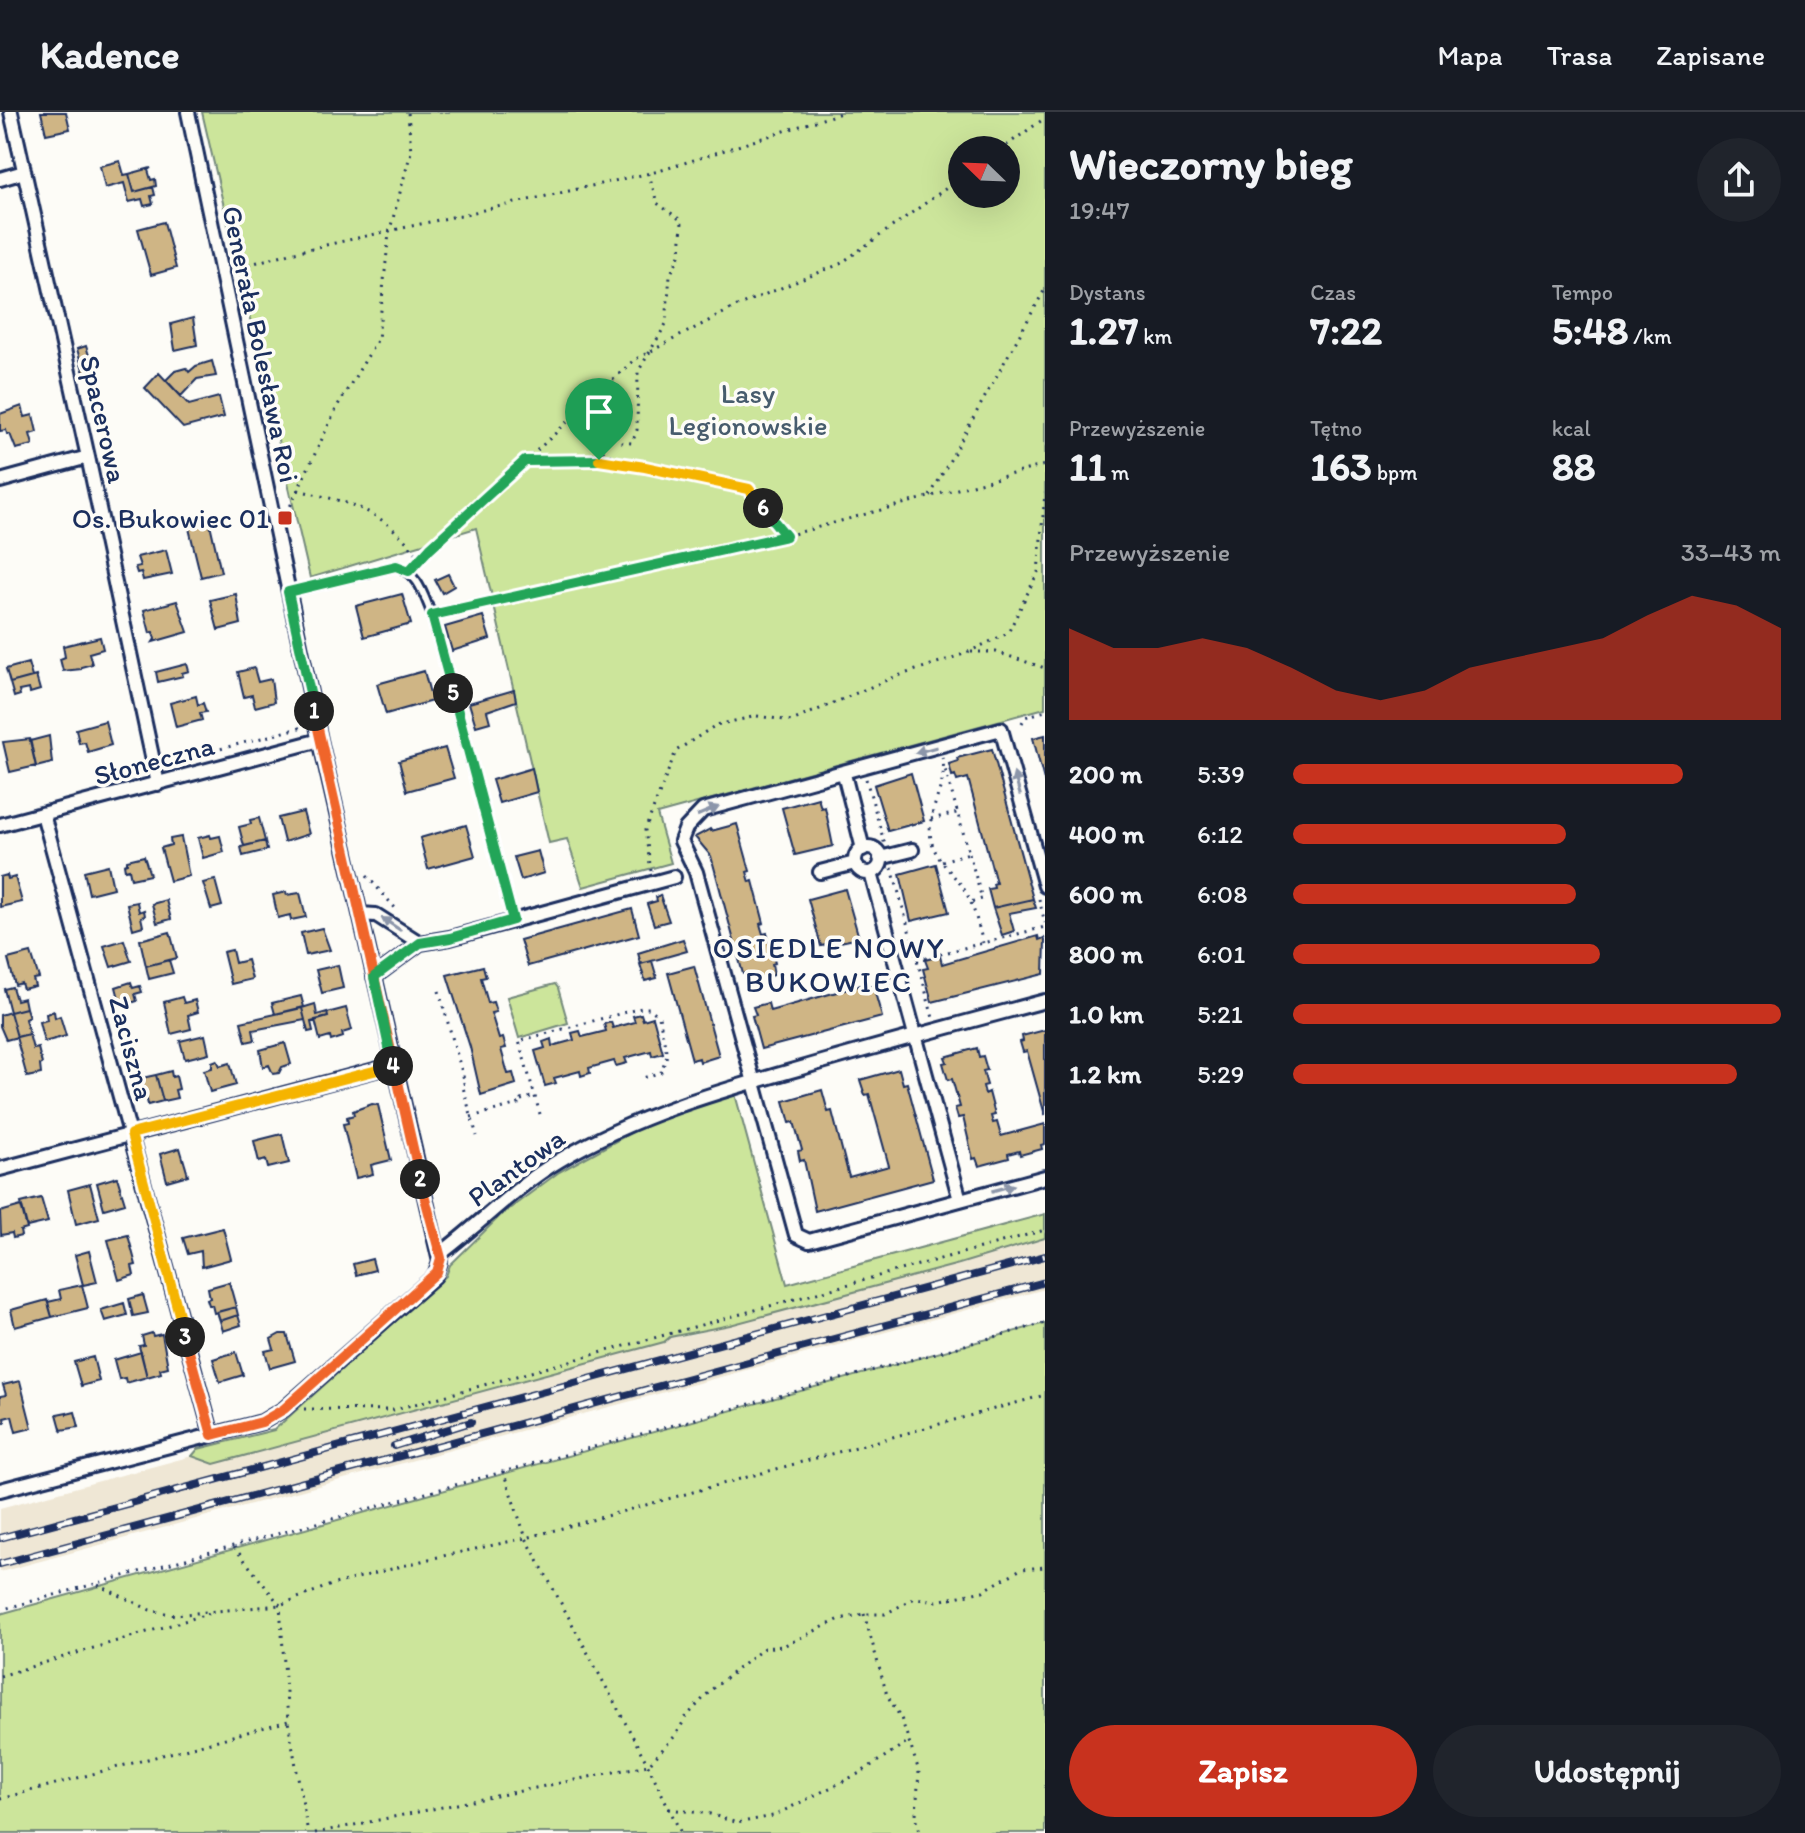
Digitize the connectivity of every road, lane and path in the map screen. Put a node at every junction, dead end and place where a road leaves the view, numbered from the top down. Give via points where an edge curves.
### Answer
1 (11, 112) edge
2 (188, 112) edge
3 (408, 112) edge
4 (844, 112) edge
5 (1045, 119) edge
6 (1020, 136) edge
7 (24, 172) junction
8 (649, 174) junction
9 (0, 179) edge
10 (948, 187) edge
11 (389, 233) junction
12 (222, 273) junction
13 (1045, 289) edge
14 (650, 352) junction
15 (88, 457) junction
16 (525, 461) junction
17 (625, 464) junction
18 (1045, 465) edge
19 (0, 481) edge
20 (298, 490) junction
21 (1045, 493) edge
22 (930, 496) junction
23 (287, 513) dead end
24 (786, 536) junction
25 (420, 558) junction
26 (409, 571) junction
27 (288, 592) junction
28 (432, 615) junction
29 (967, 652) junction
30 (1045, 668) edge
31 (1045, 711) edge
32 (1022, 723) dead end
33 (320, 740) junction
34 (941, 753) dead end
35 (945, 769) junction
36 (845, 779) junction
37 (158, 784) junction
38 (957, 813) junction
39 (43, 814) junction
40 (931, 819) junction
41 (0, 825) edge
42 (863, 849) junction
43 (912, 850) dead end
44 (969, 853) junction
45 (884, 857) junction
46 (942, 861) junction
47 (855, 863) junction
48 (820, 872) dead end
49 (871, 873) junction
50 (674, 877) dead end
51 (652, 883) junction
52 (1045, 886) edge
53 (1038, 898) dead end
54 (970, 902) junction
55 (360, 914) junction
56 (513, 920) junction
57 (1045, 925) edge
58 (420, 943) junction
59 (983, 943) junction
60 (917, 960) junction
61 (374, 977) junction
62 (439, 991) dead end
63 (1045, 1001) edge
64 (936, 1030) junction
65 (914, 1035) junction
66 (394, 1065) junction
67 (643, 1078) dead end
68 (754, 1081) junction
69 (535, 1096) junction
70 (540, 1114) dead end
71 (471, 1117) junction
72 (131, 1134) junction
73 (477, 1136) dead end
74 (0, 1169) edge
75 (1045, 1177) edge
76 (960, 1200) junction
77 (1045, 1230) edge
78 (440, 1254) junction
79 (1045, 1323) edge
80 (1045, 1395) edge
81 (284, 1409) junction
82 (212, 1435) junction
83 (503, 1471) junction
84 (0, 1490) edge
85 (526, 1538) junction
86 (233, 1546) junction
87 (1045, 1567) edge
88 (98, 1585) junction
89 (280, 1605) junction
90 (225, 1608) junction
91 (0, 1610) edge
92 (864, 1614) junction
93 (0, 1676) edge
94 (288, 1721) junction
95 (910, 1740) junction
96 (648, 1765) junction
97 (0, 1799) edge
98 (669, 1809) junction
99 (308, 1833) edge
100 (315, 1833) edge
101 (681, 1833) edge
102 (920, 1833) edge

1 - 7 street, Spacerowa
2 - 12 street, Generała Bolesława Roi
3 - 11 path via 411,152
4 - 8 path
5 - 6 path
7 - 9 street
7 - 15 street, Spacerowa
8 - 11 path
8 - 14 path via 657,203 682,221 666,324
10 - 14 path via 840,264 739,305
11 - 12 path via 262,259
11 - 20 path via 378,339 338,405
12 - 27 street, Generała Bolesława Roi
13 - 22 path
14 - 16 path via 634,360
14 - 17 path via 638,372 632,443 622,442 609,424 594,421 587,428 587,441
15 - 19 street
15 - 37 street, Spacerowa
16 - 17 path
16 - 25 path
17 - 24 path via 749,489
18 - 22 path
20 - 23 path
20 - 25 path via 357,504 384,519
21 - 29 path via 1038,572 1008,633
22 - 24 path
24 - 28 path
25 - 26 path
26 - 27 lane via 396,566
26 - 28 lane
27 - 33 street, Generała Bolesława Roi
28 - 56 lane
29 - 30 path via 996,652
29 - 51 path via 792,721 757,716 716,725 676,751 645,830
31 - 32 path
33 - 37 street, Słoneczna
33 - 55 street, Generała Bolesława Roi
34 - 35 path
35 - 38 path
35 - 40 path
36 - 42 street
36 - 45 path via 866,774
52 -> 36 street via 1001,729
68 -> 36 street via 696,872 681,841 703,810
37 - 39 street, Słoneczna
38 - 40 path
38 - 44 path
39 - 41 street, Słoneczna
39 - 72 street, Zaciszna
40 - 46 path via 932,843
42 - 45 street
42 - 47 street
43 - 45 street
44 - 46 path
44 - 54 path via 982,899
45 - 49 street
45 - 60 path
46 - 54 path
47 - 48 street
47 - 49 street
49 - 65 street
50 - 51 street
51 - 56 street
53 - 57 path
54 - 59 path
58 -> 55 street via 376,915
55 - 61 street, Generała Bolesława Roi
56 - 58 street
57 - 59 path
58 - 61 street
59 - 60 path
60 - 64 path
61 - 66 street, Generała Bolesława Roi
62 - 71 path
63 - 64 street
64 - 65 street
65 - 68 street
65 - 76 street
66 - 72 street
66 - 78 street, Generała Bolesława Roi
67 - 69 path via 661,1072 667,1055 659,1016 649,1008 519,1041
68 - 76 street via 800,1238 809,1241
68 - 78 street, Plantowa via 658,1111 557,1161
69 - 70 path
69 - 71 path
71 - 73 path
72 - 74 street
72 - 82 street, Zaciszna
76 -> 75 street
77 - 81 path via 393,1410
78 - 81 street, Plantowa via 435,1276
79 - 83 path
80 - 85 path
81 - 82 street, Plantowa via 262,1422
82 - 84 street, Plantowa
83 - 85 path
83 - 86 path
85 - 89 path via 331,1585
85 - 96 path
86 - 88 path
86 - 89 path
87 - 92 path via 1021,1569 983,1591 937,1601 915,1598 885,1614
88 - 90 path via 150,1610 175,1615
88 - 91 path
89 - 90 path
89 - 94 path
90 - 93 path
92 - 95 path via 887,1695
92 - 96 path via 840,1619 783,1646 764,1648 711,1690
94 - 97 path
94 - 99 path
95 - 98 path via 860,1773 773,1816 737,1823
95 - 102 path via 919,1771
96 - 98 path
96 - 100 path
98 - 101 path

